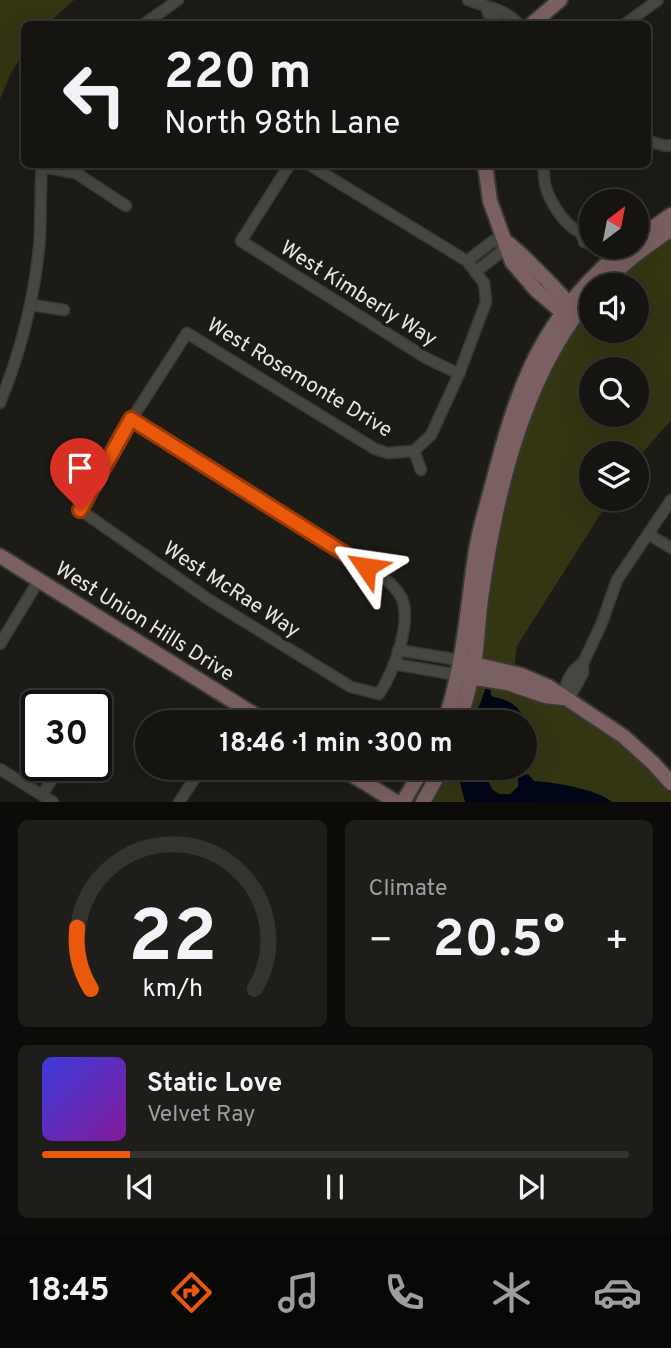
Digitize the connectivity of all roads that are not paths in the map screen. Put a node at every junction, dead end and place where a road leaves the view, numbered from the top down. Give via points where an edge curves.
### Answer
1 (178, 0) edge
2 (468, 0) edge
3 (560, 0) edge
4 (658, 0) edge
5 (482, 4) edge
6 (148, 21) edge
7 (497, 21) edge
8 (515, 21) edge
9 (536, 21) edge
10 (629, 21) edge
11 (651, 142) edge
12 (671, 145) edge
13 (42, 168) edge
14 (52, 168) edge
15 (287, 168) edge
16 (315, 168) edge
17 (486, 168) edge
18 (544, 168) edge
19 (126, 206) dead end
20 (671, 215) edge
21 (671, 229) edge
22 (649, 231) edge
23 (579, 232) edge
24 (505, 241) junction
25 (611, 259) edge
26 (467, 261) junction
27 (475, 272) junction
28 (614, 273) edge
29 (579, 304) edge
30 (32, 305) junction
31 (64, 310) dead end
32 (569, 310) junction
33 (459, 374) junction
34 (0, 402) edge
35 (131, 419) junction
36 (414, 450) junction
37 (421, 470) dead end
38 (671, 500) edge
39 (648, 534) junction
40 (671, 548) edge
41 (0, 556) edge
42 (39, 580) junction
43 (0, 644) edge
44 (398, 650) junction
45 (394, 664) junction
46 (466, 669) junction
47 (564, 698) junction
48 (247, 710) edge
49 (449, 710) edge
50 (461, 710) edge
51 (0, 769) edge
52 (193, 780) edge
53 (360, 780) edge
54 (416, 780) edge
55 (435, 780) edge
56 (51, 781) edge
57 (671, 783) edge
58 (42, 795) junction
59 (53, 802) edge
60 (178, 802) edge
61 (396, 802) edge
62 (403, 802) edge
63 (423, 802) edge

1 - 6 street
2 - 5 street
3 - 9 street
4 - 10 street
5 - 7 street
5 - 8 street via 499,8
11 - 12 street
13 - 30 street
14 - 19 street via 76,173
15 - 33 street, West Kimberly Way via 241,241 426,358
16 - 26 street
17 - 24 street via 490,201
18 - 23 street via 552,202
20 - 22 street
21 - 28 street
24 - 26 street via 493,241
24 - 27 street via 500,253
24 - 32 street
25 - 32 street
26 - 27 street
27 - 33 street via 484,283 486,302
29 - 32 street
30 - 31 street
30 - 34 street
32 - 46 street via 521,422
33 - 36 street via 431,435
35 - 36 street, West Rosemonte Drive via 187,333 375,449 388,453
35 - 44 street via 389,582 404,602
35 - 45 street, West McRae Way via 80,510 208,599 351,687 379,694
36 - 37 street, West Rosemonte Drive
38 - 39 street
39 - 40 street
39 - 47 street via 617,580 583,663 565,686
41 - 42 street, West Union Hills Drive
42 - 43 street
42 - 48 street, West Union Hills Drive
44 - 45 street
44 - 46 street
45 - 46 street
46 - 47 street via 521,675
46 - 49 street
46 - 50 street
47 - 57 street via 624,736
51 - 58 street
52 - 60 street
53 - 61 street
54 - 62 street
55 - 63 street
56 - 58 street
58 - 59 street

